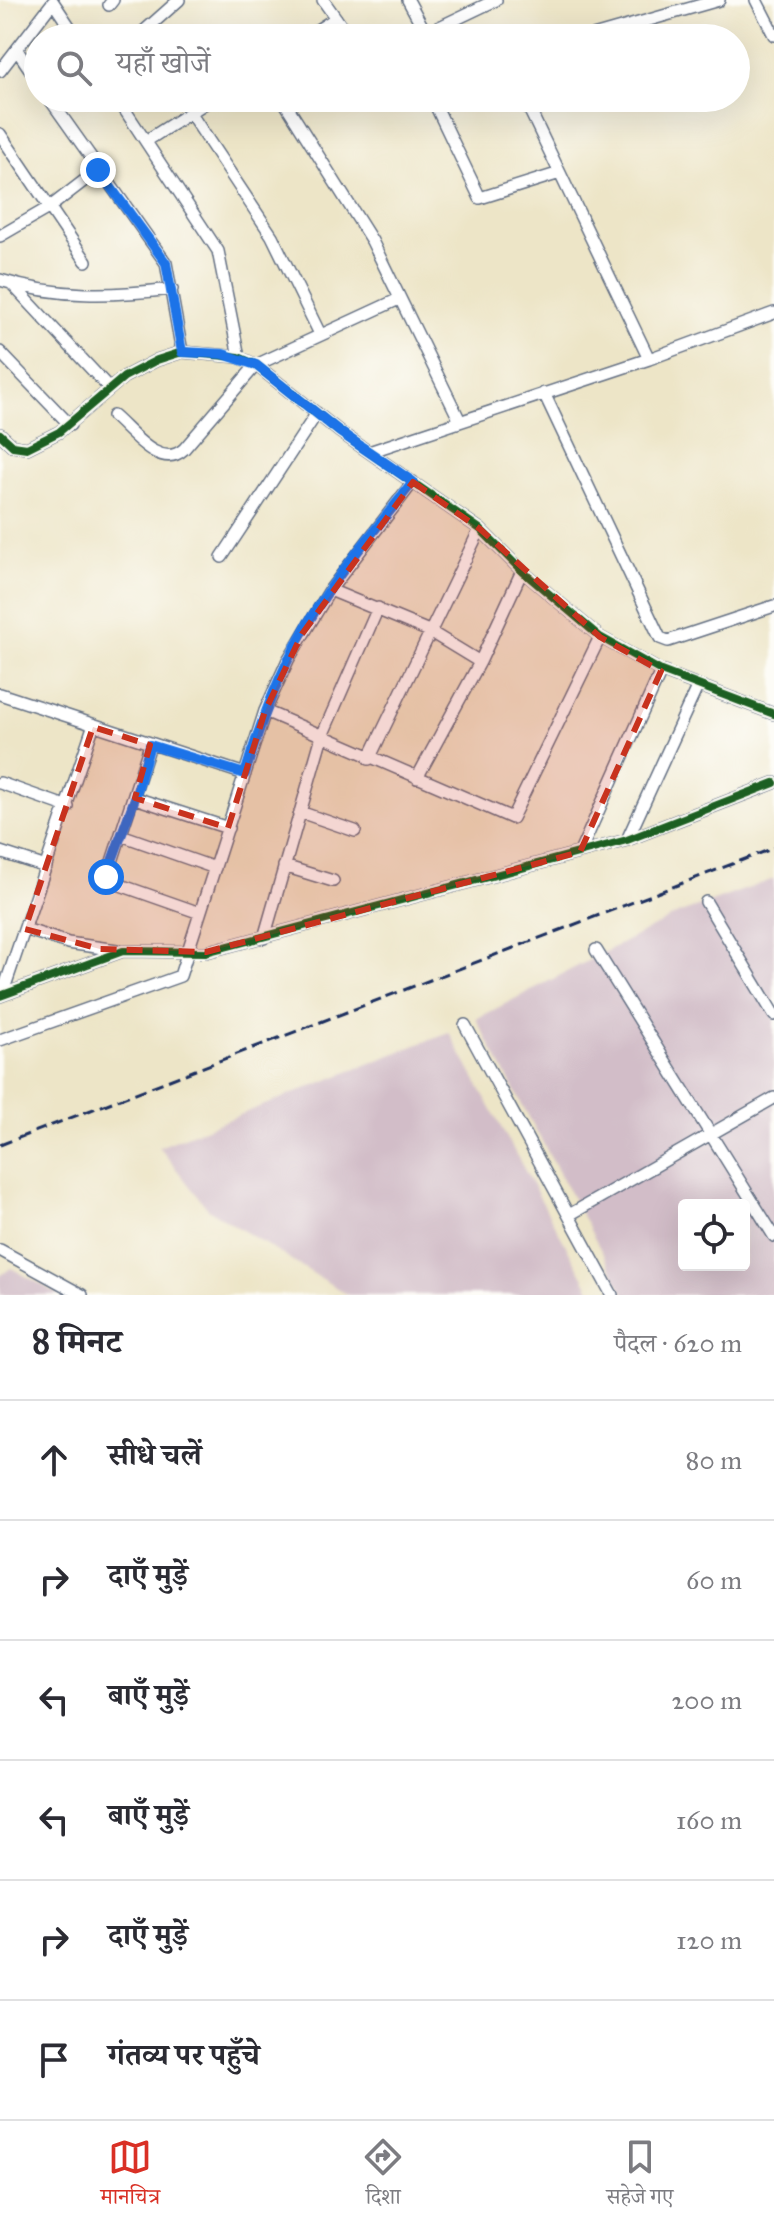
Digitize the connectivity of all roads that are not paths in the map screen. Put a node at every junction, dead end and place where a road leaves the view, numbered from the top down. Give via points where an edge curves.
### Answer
1 (179, 0) edge
2 (323, 0) edge
3 (408, 0) edge
4 (496, 0) edge
5 (719, 0) edge
6 (756, 0) edge
7 (336, 18) junction
8 (36, 24) edge
9 (68, 24) edge
10 (152, 24) edge
11 (327, 24) edge
12 (340, 24) edge
13 (421, 24) edge
14 (446, 24) edge
15 (635, 24) edge
16 (774, 35) edge
17 (24, 41) edge
18 (17, 50) junction
19 (24, 60) edge
20 (0, 71) edge
21 (59, 112) edge
22 (126, 112) edge
23 (194, 112) edge
24 (291, 112) edge
25 (439, 112) edge
26 (531, 112) edge
27 (191, 114) junction
28 (0, 134) edge
29 (146, 141) junction
30 (98, 170) junction
31 (560, 173) junction
32 (50, 207) junction
33 (0, 236) edge
34 (86, 261) dead end
35 (6, 281) edge
36 (172, 289) junction
37 (399, 299) junction
38 (774, 313) edge
39 (320, 334) junction
40 (0, 352) edge
41 (182, 352) junction
42 (239, 357) junction
43 (649, 359) junction
44 (256, 365) junction
45 (110, 389) junction
46 (544, 393) junction
47 (317, 413) junction
48 (113, 416) dead end
49 (460, 421) junction
50 (70, 425) junction
51 (0, 434) edge
52 (369, 452) junction
53 (413, 482) junction
54 (480, 529) junction
55 (222, 557) dead end
56 (522, 571) junction
57 (330, 590) junction
58 (774, 606) edge
59 (378, 608) junction
60 (429, 631) junction
61 (600, 637) junction
62 (480, 662) junction
63 (661, 671) junction
64 (698, 685) junction
65 (0, 694) edge
66 (265, 711) junction
67 (774, 714) edge
68 (93, 727) junction
69 (322, 736) junction
70 (150, 745) junction
71 (369, 759) junction
72 (245, 774) junction
73 (417, 778) junction
74 (0, 783) edge
75 (774, 783) edge
76 (135, 798) junction
77 (68, 807) junction
78 (300, 812) junction
79 (228, 828) junction
80 (355, 831) dead end
81 (121, 835) junction
82 (627, 840) junction
83 (0, 852) edge
84 (580, 852) junction
85 (284, 866) junction
86 (46, 867) junction
87 (215, 868) junction
88 (333, 881) dead end
89 (706, 902) dead end
90 (200, 913) junction
91 (25, 929) junction
92 (264, 938) junction
93 (596, 950) dead end
94 (17, 951) junction
95 (123, 951) junction
96 (187, 954) junction
97 (0, 955) edge
98 (1, 996) edge
99 (774, 1015) edge
100 (465, 1025) dead end
101 (0, 1040) edge
102 (774, 1098) edge
103 (712, 1134) junction
104 (569, 1215) junction
105 (774, 1236) edge
106 (0, 1250) edge
107 (82, 1295) edge
108 (612, 1295) edge

1 - 10 street
2 - 7 street
3 - 13 street
4 - 14 street
5 - 15 street
6 - 16 street
7 - 11 street
7 - 12 street
8 - 9 street via 53,2
17 - 18 street
18 - 19 street
18 - 20 street
21 - 30 street
22 - 29 street
23 - 27 street
24 - 37 street via 356,212
25 - 31 street via 480,198
26 - 31 street
27 - 29 street
27 - 39 street via 272,236
28 - 32 street
29 - 42 street via 221,258
30 - 32 street
30 - 36 street via 163,257
31 - 43 street
32 - 33 street
32 - 34 street
35 - 36 street via 53,293 101,296
35 - 45 street
36 - 41 street
37 - 39 street
37 - 49 street
38 - 43 street
39 - 44 street
40 - 50 street
41 - 42 street
41 - 45 street via 138,369
42 - 44 street
43 - 46 street
44 - 47 street
44 - 48 street via 172,458 161,457
45 - 50 street
46 - 49 street
46 - 58 street via 660,638 668,641
47 - 52 street
47 - 55 street
49 - 52 street
50 - 51 street via 22,449
52 - 53 street
53 - 54 street
53 - 57 street
54 - 56 street
54 - 60 street
56 - 61 street
56 - 62 street
57 - 59 street
57 - 66 street
59 - 60 street
59 - 69 street
60 - 62 street
60 - 71 street
61 - 63 street
61 - 73 street via 515,817
62 - 73 street
63 - 64 street
63 - 84 street
64 - 67 street
64 - 82 street
65 - 68 street
66 - 69 street
66 - 72 street
68 - 70 street
68 - 77 street
69 - 71 street
69 - 78 street
70 - 72 street
70 - 76 street
71 - 73 street
72 - 79 street
74 - 77 street
75 - 82 street
76 - 79 street
76 - 81 street
77 - 86 street
78 - 80 street
78 - 85 street
79 - 87 street
81 - 87 street
81 - 90 street via 108,883
82 - 84 street
83 - 86 street
84 - 92 street
85 - 88 street
85 - 92 street
86 - 91 street
87 - 90 street
89 - 99 street
90 - 96 street
91 - 94 street
91 - 95 street via 68,943
92 - 96 street
93 - 103 street
94 - 97 street
94 - 98 street
95 - 96 street
95 - 98 street
96 - 101 street via 176,979
100 - 104 street
102 - 103 street
103 - 104 street
103 - 105 street
104 - 108 street
106 - 107 street

